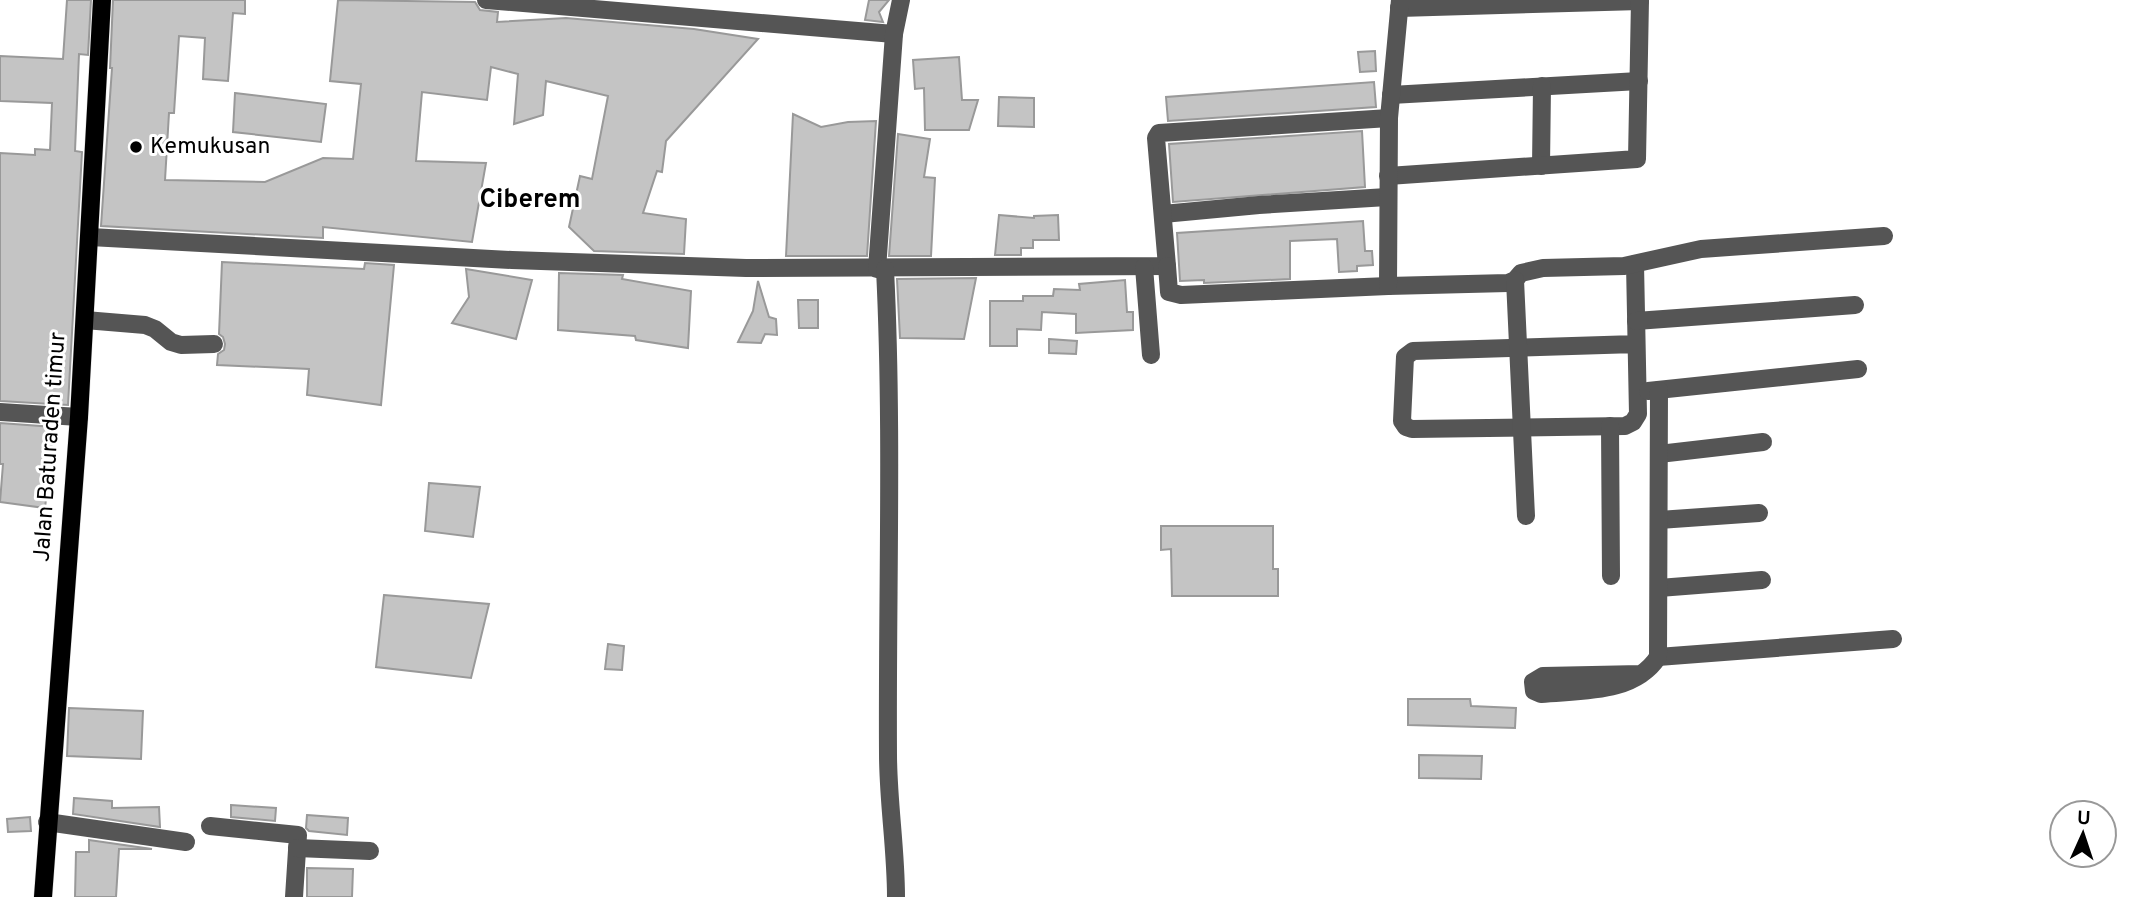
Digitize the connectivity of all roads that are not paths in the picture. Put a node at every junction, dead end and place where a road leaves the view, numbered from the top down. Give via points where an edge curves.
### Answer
1 (102, 0) edge
2 (486, 0) edge
3 (901, 0) edge
4 (1640, 0) edge
5 (1400, 4) edge
6 (1419, 4) edge
7 (894, 34) junction
8 (1639, 81) junction
9 (1542, 86) junction
10 (1391, 95) junction
11 (1389, 118) junction
12 (1541, 166) junction
13 (1388, 176) junction
14 (1387, 197) junction
15 (1163, 214) junction
16 (1884, 236) dead end
17 (90, 237) junction
18 (1634, 264) junction
19 (1167, 266) junction
20 (1144, 267) junction
21 (881, 269) junction
22 (1516, 280) junction
23 (1388, 286) junction
24 (1856, 305) dead end
25 (85, 320) junction
26 (1636, 321) junction
27 (214, 344) dead end
28 (1636, 344) junction
29 (1518, 349) junction
30 (1151, 355) dead end
31 (1858, 369) dead end
32 (1659, 390) junction
33 (1637, 393) junction
34 (0, 412) edge
35 (79, 417) junction
36 (1610, 426) junction
37 (1522, 428) junction
38 (1763, 443) dead end
39 (1659, 454) junction
40 (1759, 513) dead end
41 (1526, 516) dead end
42 (1659, 520) junction
43 (1611, 576) dead end
44 (1762, 580) dead end
45 (1658, 588) junction
46 (1893, 639) dead end
47 (1658, 657) junction
48 (1641, 674) junction
49 (47, 822) junction
50 (210, 826) dead end
51 (186, 842) dead end
52 (297, 848) junction
53 (370, 851) dead end
54 (43, 897) edge
55 (294, 897) edge
56 (896, 897) edge

1 - 17 main road, Jalan Baturaden timur
2 - 7 street
3 - 7 street
4 - 6 street
4 - 8 street
5 - 6 street
5 - 10 street
7 - 21 street
8 - 9 street
8 - 12 street via 1637,159
9 - 10 street
9 - 12 street
10 - 11 street
11 - 13 street
11 - 15 street via 1159,133
12 - 13 street
13 - 14 street
14 - 15 street
14 - 23 street
15 - 19 street
16 - 18 street via 1701,249
17 - 21 street via 512,260
17 - 25 main road, Jalan Baturaden timur
18 - 22 street via 1543,268 1521,273
18 - 26 street
19 - 20 street
19 - 23 street via 1169,292 1181,295
20 - 21 street
20 - 30 street
21 - 56 street via 890,432 888,760
22 - 23 street
22 - 29 street
24 - 26 street
25 - 27 street via 145,325 181,345
25 - 35 main road, Jalan Baturaden timur
26 - 28 street
28 - 29 street
28 - 33 street
29 - 37 street
29 - 37 street via 1408,353 1402,421 1412,429
31 - 32 street
32 - 33 street
32 - 39 street
33 - 36 street via 1638,414 1633,422
34 - 35 street
35 - 49 main road, Jalan Baturaden timur
36 - 37 street
36 - 43 street
37 - 41 street
38 - 39 street
39 - 42 street
40 - 42 street
42 - 45 street
44 - 45 street
45 - 47 street
46 - 47 street
47 - 48 street
48 - 48 street via 1614,687 1534,691 1533,682 1543,676
49 - 51 street
49 - 54 main road, Jalan Baturaden timur
50 - 52 street via 298,835
52 - 53 street
52 - 55 street

